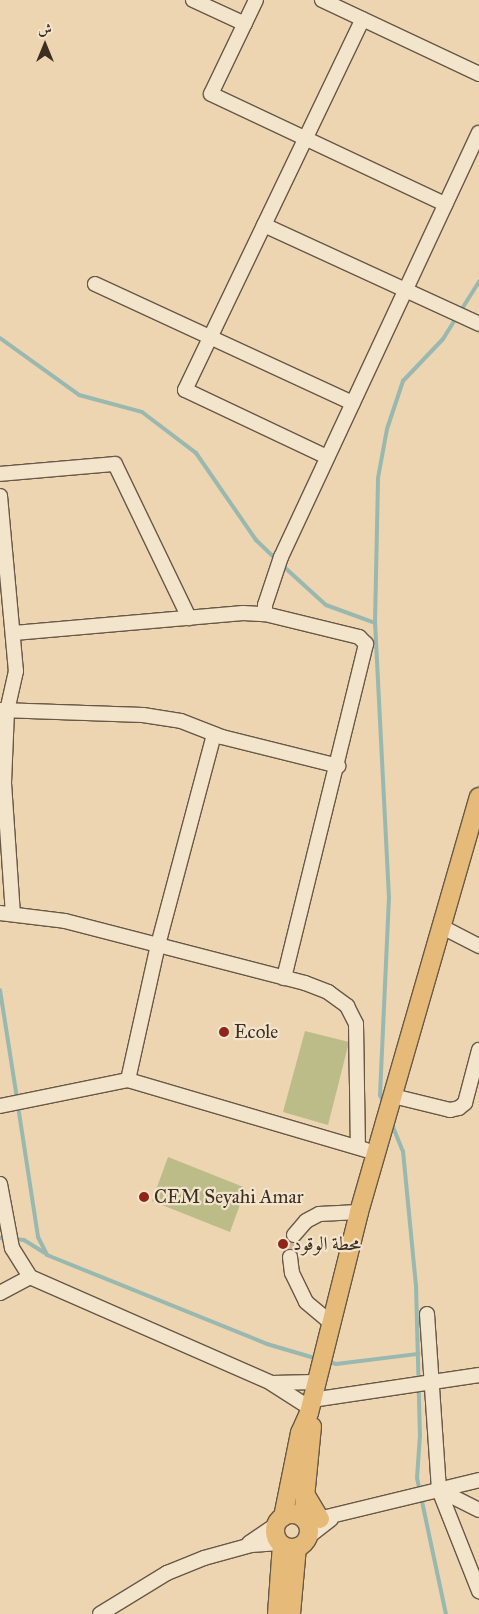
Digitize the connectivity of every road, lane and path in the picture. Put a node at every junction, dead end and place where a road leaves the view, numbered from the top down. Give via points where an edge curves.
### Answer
1 (193, 0) edge
2 (256, 0) edge
3 (322, 0) edge
4 (363, 19) junction
5 (244, 24) junction
6 (479, 74) edge
7 (479, 133) edge
8 (306, 138) junction
9 (446, 204) junction
10 (264, 225) junction
11 (95, 284) dead end
12 (406, 290) junction
13 (479, 324) edge
14 (211, 337) junction
15 (353, 403) junction
16 (327, 457) junction
17 (0, 474) edge
18 (0, 496) edge
19 (3, 546) edge
20 (265, 614) junction
21 (189, 618) junction
22 (14, 633) junction
23 (3, 710) edge
24 (214, 734) junction
25 (338, 766) junction
26 (479, 797) edge
27 (7, 914) edge
28 (442, 927) junction
29 (158, 945) junction
30 (479, 946) edge
31 (284, 978) junction
32 (479, 1050) edge
33 (128, 1080) junction
34 (393, 1096) junction
35 (0, 1106) edge
36 (358, 1147) junction
37 (377, 1152) junction
38 (0, 1184) edge
39 (359, 1212) junction
40 (294, 1235) tunnel mouth
41 (290, 1257) tunnel mouth
42 (30, 1277) junction
43 (0, 1293) edge
44 (427, 1314) dead end
45 (331, 1323) junction
46 (479, 1375) edge
47 (316, 1382) junction
48 (431, 1382) junction
49 (271, 1383) junction
50 (310, 1407) junction
51 (479, 1480) edge
52 (439, 1490) junction
53 (479, 1510) edge
54 (338, 1516) junction
55 (280, 1521) junction
56 (300, 1533) junction
57 (242, 1547) junction
58 (479, 1591) edge
59 (100, 1614) edge
60 (277, 1614) edge
61 (291, 1614) edge

1 - 5 street
2 - 5 street
3 - 4 street
4 - 6 street
4 - 8 street
5 - 8 street via 211,94
7 - 9 street
8 - 9 street
8 - 10 street
9 - 12 street
10 - 12 street
10 - 14 street
11 - 14 street
12 - 13 street
12 - 15 street
14 - 15 street
14 - 16 street via 185,390
15 - 16 street
16 - 20 street via 281,557
17 - 21 street via 115,464
18 - 19 street
19 - 22 street
20 - 21 street
20 - 25 street via 359,637 366,644
21 - 22 street
22 - 23 street via 16,671
23 - 24 street via 143,715 181,721
23 - 27 street
24 - 25 street
24 - 29 street
25 - 31 street
26 - 28 main road
27 - 29 street via 65,921
28 - 30 street
28 - 34 main road
29 - 31 street
29 - 33 street
31 - 36 street via 328,992 347,1006 356,1024
32 - 34 street via 465,1103 459,1108 450,1110
33 - 35 street
33 - 36 street
34 - 37 main road
36 - 37 street
37 - 39 main road
38 - 42 street via 12,1248
39 - 40 street via 318,1214 306,1220
39 - 45 main road
41 - 45 street via 292,1273 306,1302
42 - 43 street
42 - 49 street
44 - 48 street
45 - 47 main road
46 - 48 street
47 - 49 street
47 - 50 main road
48 - 50 street
48 - 52 street
49 - 50 street
50 - 55 main road via 300,1433
50 - 56 main road via 312,1434
51 - 52 street
52 - 53 street
52 - 54 street
52 - 58 street
54 - 56 street
54 - 56 street
55 - 56 main road
55 - 56 main road via 294,1514
55 - 57 street
56 - 57 street
56 - 60 main road
56 - 61 main road
57 - 59 street via 167,1573

